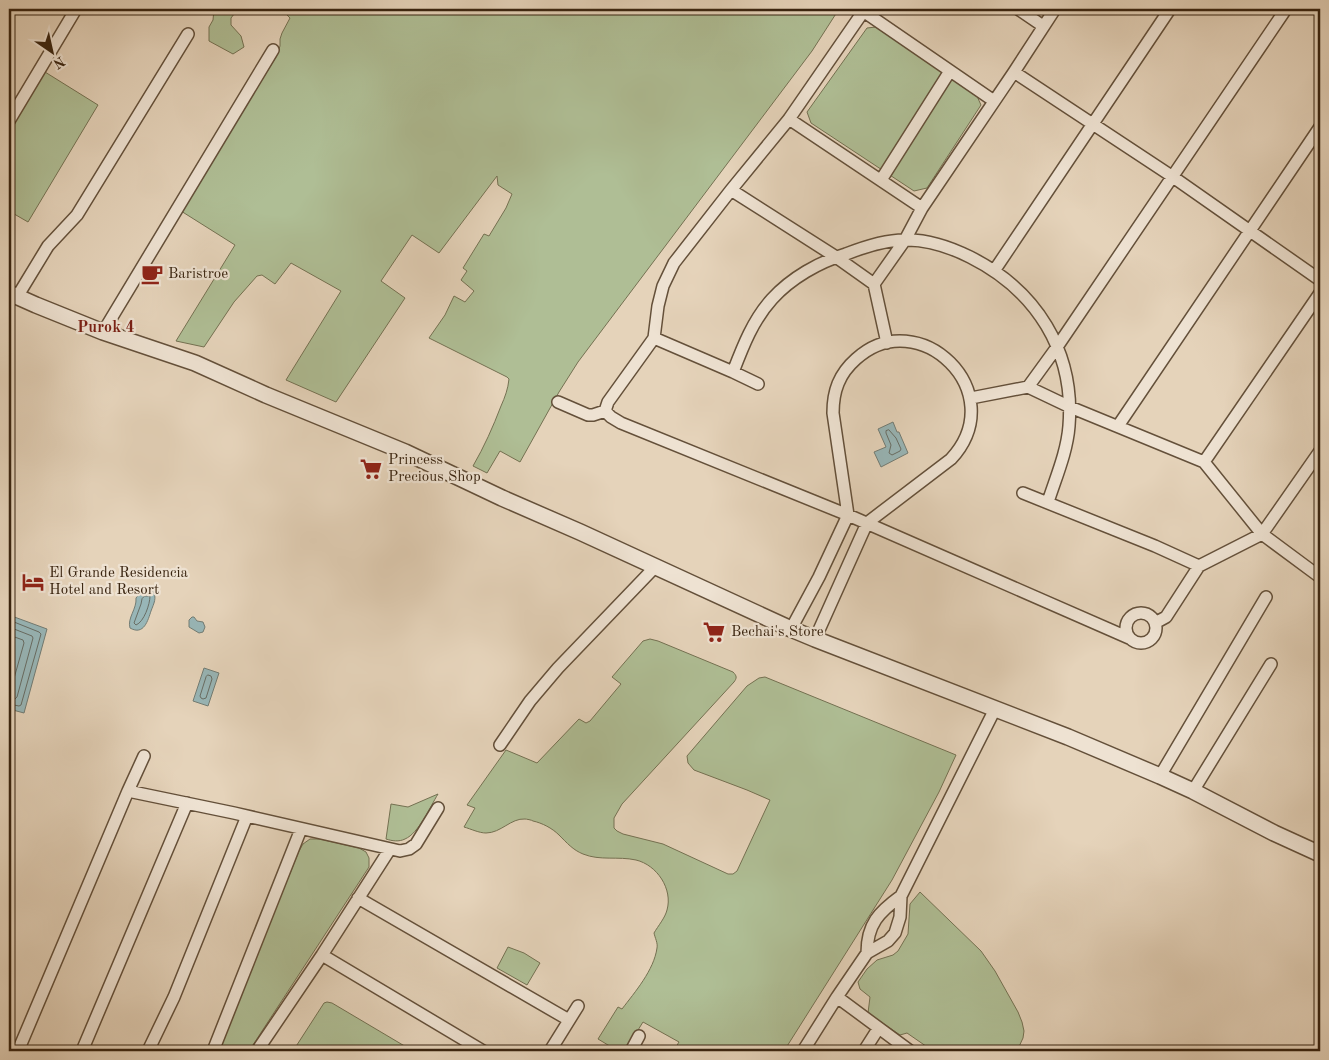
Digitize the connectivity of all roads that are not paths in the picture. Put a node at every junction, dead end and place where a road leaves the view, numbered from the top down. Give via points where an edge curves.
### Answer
1 (76, 9) edge
2 (1018, 9) edge
3 (1055, 9) edge
4 (1170, 9) edge
5 (1286, 9) edge
6 (864, 10) edge
7 (1043, 26) junction
8 (188, 34) dead end
9 (273, 50) dead end
10 (950, 71) junction
11 (1014, 72) junction
12 (994, 101) junction
13 (789, 119) junction
14 (9, 121) edge
15 (1092, 125) junction
16 (1320, 127) edge
17 (1173, 178) junction
18 (881, 180) junction
19 (731, 190) junction
20 (922, 208) junction
21 (1250, 230) junction
22 (905, 240) junction
23 (836, 257) junction
24 (994, 271) junction
25 (1320, 280) edge
26 (874, 284) junction
27 (1320, 292) edge
28 (13, 295) edge
29 (102, 332) junction
30 (654, 338) junction
31 (887, 343) junction
32 (1057, 348) junction
33 (733, 372) junction
34 (758, 384) dead end
35 (1028, 387) junction
36 (971, 398) junction
37 (558, 402) dead end
38 (1070, 407) junction
39 (605, 411) junction
40 (1118, 426) junction
41 (1319, 456) edge
42 (1204, 462) junction
43 (1023, 493) dead end
44 (1048, 502) junction
45 (848, 515) junction
46 (867, 523) junction
47 (1262, 534) junction
48 (826, 561) junction
49 (1200, 566) junction
50 (655, 567) junction
51 (846, 570) junction
52 (1320, 577) edge
53 (1266, 597) dead end
54 (1155, 623) junction
55 (791, 629) junction
56 (1130, 638) junction
57 (815, 640) junction
58 (1271, 664) dead end
59 (995, 709) junction
60 (500, 745) dead end
61 (144, 756) dead end
62 (1160, 776) junction
63 (128, 791) junction
64 (1193, 791) junction
65 (187, 803) junction
66 (438, 808) dead end
67 (246, 816) junction
68 (301, 829) junction
69 (390, 849) junction
70 (1320, 854) edge
71 (901, 896) junction
72 (358, 898) junction
73 (867, 953) junction
74 (322, 955) junction
75 (837, 997) junction
76 (578, 1006) dead end
77 (569, 1020) junction
78 (878, 1029) junction
79 (640, 1036) dead end
80 (18, 1051) edge
81 (82, 1051) edge
82 (148, 1051) edge
83 (213, 1051) edge
84 (257, 1051) edge
85 (483, 1051) edge
86 (550, 1051) edge
87 (630, 1051) edge
88 (804, 1051) edge
89 (864, 1051) edge
90 (910, 1051) edge

1 - 14 street
2 - 7 street
3 - 7 street
4 - 15 street
5 - 17 street
6 - 10 street
6 - 13 street
7 - 11 street
8 - 28 street via 77,215 48,246
9 - 29 street
10 - 12 street
10 - 18 street
11 - 12 street
11 - 15 street
12 - 20 street
13 - 18 street
13 - 19 street
15 - 17 street
15 - 24 street
16 - 21 street
17 - 21 street
17 - 32 street
18 - 20 street
19 - 23 street
19 - 30 street via 674,264 663,286
20 - 22 street
21 - 25 street
21 - 40 street
22 - 23 street via 882,243
22 - 24 street via 952,249
22 - 26 street
23 - 26 street
23 - 33 street via 808,270 780,290 747,336
24 - 32 street via 1031,303
26 - 31 street
27 - 42 street
28 - 29 street
29 - 50 street via 195,363 405,452
30 - 33 street
30 - 39 street via 608,402
31 - 36 street via 917,343 944,356 966,383
31 - 45 street via 869,349 856,359 835,390 833,413
32 - 35 street
32 - 38 street via 1066,376
33 - 34 street
35 - 36 street
35 - 38 street
36 - 46 street via 970,424 958,451 941,468
37 - 39 street via 588,415
38 - 40 street
38 - 44 street via 1065,453
39 - 45 street via 621,423
40 - 42 street
41 - 47 street
42 - 47 street
43 - 44 street
44 - 49 street
45 - 46 street
45 - 48 street
46 - 51 street
46 - 56 street
47 - 49 street
47 - 52 street
48 - 51 street
48 - 55 street
49 - 54 street via 1166,618
50 - 55 street
50 - 60 street via 558,668
51 - 57 street
53 - 62 street
54 - 56 street via 1154,635 1145,642
54 - 56 street via 1145,614 1131,617 1126,625
55 - 57 street
57 - 59 street
58 - 64 street
59 - 62 street
59 - 71 street
61 - 63 street
62 - 64 street
63 - 65 street
63 - 80 street
64 - 70 street
65 - 67 street
65 - 81 street
66 - 69 street via 416,844 400,851
67 - 68 street
67 - 82 street via 174,996
68 - 69 street
68 - 83 street
69 - 72 street
71 - 73 street via 874,922 868,937
71 - 73 street via 895,933
72 - 74 street
72 - 77 street
73 - 75 street
74 - 84 street
74 - 85 street
75 - 78 street
75 - 88 street
76 - 77 street
77 - 86 street
78 - 89 street
78 - 90 street
79 - 87 street

